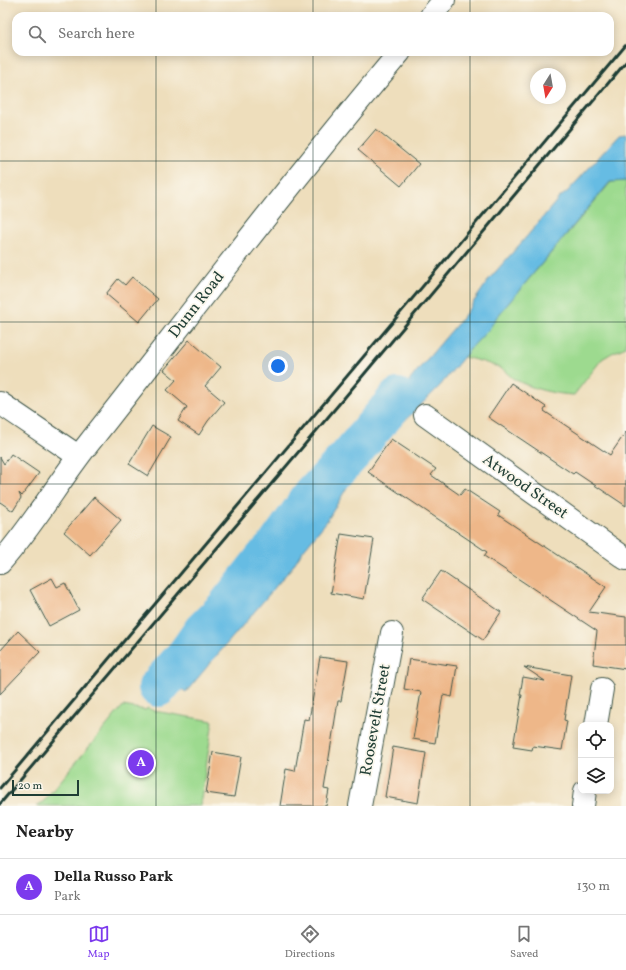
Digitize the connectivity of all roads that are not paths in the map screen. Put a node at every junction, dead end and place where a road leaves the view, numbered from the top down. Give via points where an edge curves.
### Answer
1 (444, 0) edge
2 (434, 12) edge
3 (397, 56) edge
4 (0, 403) edge
5 (425, 415) dead end
6 (78, 456) junction
7 (626, 559) edge
8 (0, 563) edge
9 (392, 633) dead end
10 (602, 689) dead end
11 (596, 722) edge
12 (585, 794) edge
13 (360, 806) edge
14 (583, 806) edge

1 - 2 street
3 - 6 street, Dunn Road
4 - 6 street
5 - 7 street, Atwood Street
6 - 8 street, Dunn Road
9 - 13 street, Roosevelt Street
10 - 11 street
12 - 14 street

